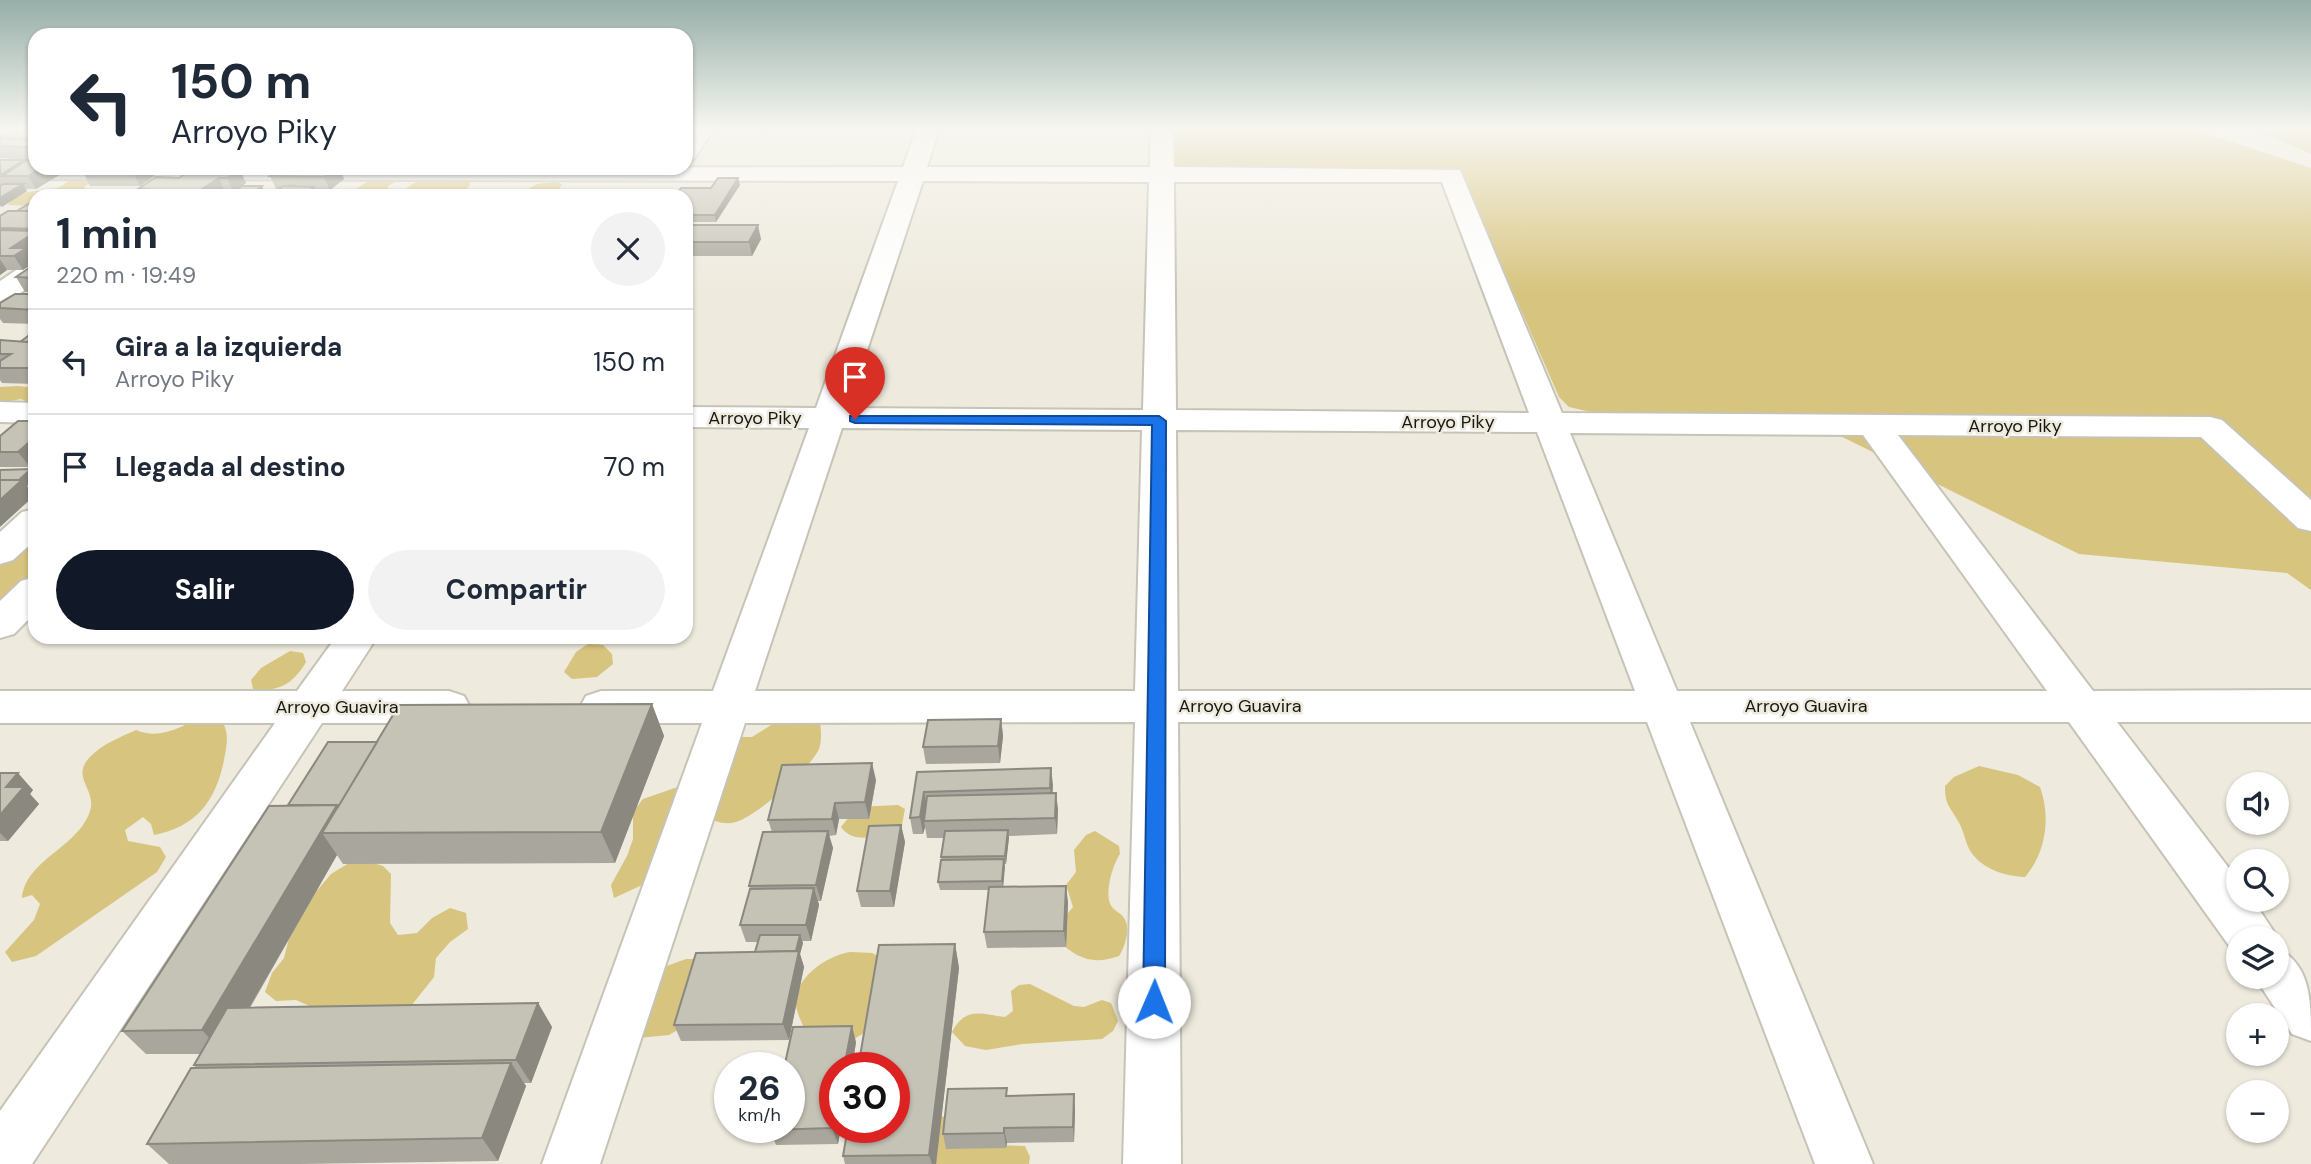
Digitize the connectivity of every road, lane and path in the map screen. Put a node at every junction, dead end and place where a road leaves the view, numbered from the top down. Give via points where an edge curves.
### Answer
1 (907, 184) edge
2 (1161, 184) edge
3 (1455, 184) edge
4 (28, 275) edge
5 (0, 294) edge
6 (0, 412) edge
7 (28, 413) edge
8 (693, 417) edge
9 (827, 418) junction
10 (1159, 421) junction
11 (1550, 423) junction
12 (1873, 425) junction
13 (2311, 520) edge
14 (28, 526) edge
15 (0, 552) edge
16 (28, 597) edge
17 (0, 624) edge
18 (352, 644) edge
19 (728, 706) junction
20 (1156, 706) junction
21 (1662, 706) junction
22 (2080, 706) junction
23 (2311, 706) edge
24 (0, 707) edge
25 (310, 707) junction
26 (491, 707) edge
27 (560, 707) edge
28 (2244, 926) edge
29 (2289, 987) edge
30 (2311, 1017) edge
31 (0, 1161) edge
32 (571, 1164) edge
33 (1152, 1164) edge
34 (1844, 1164) edge

1 - 9 street
2 - 10 street
3 - 11 street
4 - 5 street
6 - 7 street
8 - 9 street, Arroyo Piky
9 - 10 street, Arroyo Piky
9 - 19 street
10 - 11 street, Arroyo Piky
10 - 20 street
11 - 12 street, Arroyo Piky
11 - 21 street
12 - 13 street, Arroyo Piky via 2210,428
12 - 22 street
14 - 15 street
16 - 17 street
18 - 25 street
19 - 20 street, Arroyo Guavira
19 - 27 street, Arroyo Guavira
19 - 32 street
20 - 21 street, Arroyo Guavira
20 - 33 street
21 - 22 street, Arroyo Guavira
21 - 34 street
22 - 23 street, Arroyo Guavira
22 - 28 street
24 - 25 street, Arroyo Guavira
25 - 26 street, Arroyo Guavira
25 - 31 street
29 - 30 street

